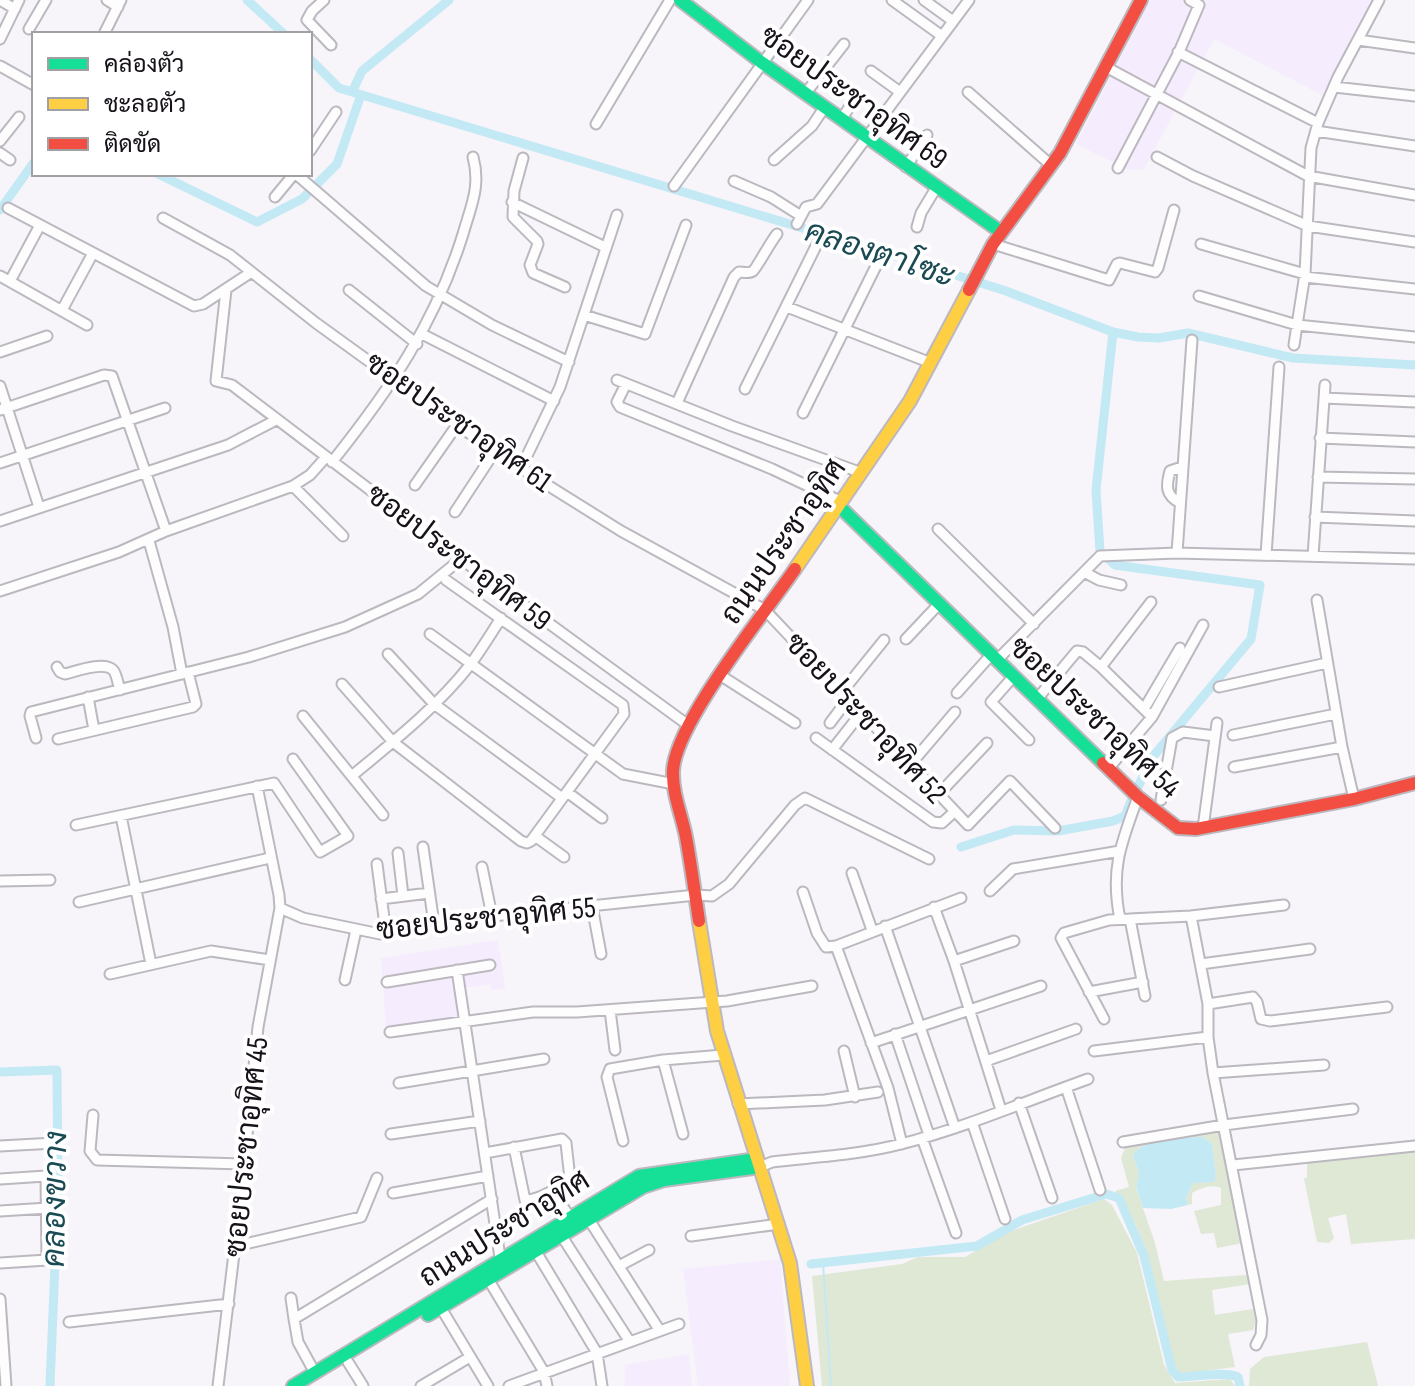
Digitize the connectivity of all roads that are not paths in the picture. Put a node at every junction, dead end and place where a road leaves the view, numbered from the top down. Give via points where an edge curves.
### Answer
1 (0, 0) edge
2 (46, 0) edge
3 (107, 0) edge
4 (324, 0) edge
5 (670, 0) edge
6 (808, 0) edge
7 (892, 0) edge
8 (924, 0) edge
9 (969, 0) edge
10 (1141, 0) edge
11 (1379, 0) edge
12 (687, 2) edge
13 (120, 3) edge
14 (1195, 3) edge
15 (17, 4) edge
16 (953, 21) junction
17 (29, 29) dead end
18 (105, 32) edge
19 (942, 36) junction
20 (0, 39) edge
21 (1358, 40) junction
22 (844, 44) dead end
23 (331, 45) dead end
24 (1415, 48) edge
25 (1178, 52) junction
26 (761, 62) junction
27 (0, 66) edge
28 (1106, 67) junction
29 (871, 71) dead end
30 (32, 84) edge
31 (1334, 87) junction
32 (900, 92) junction
33 (968, 92) dead end
34 (805, 94) junction
35 (1155, 95) junction
36 (1415, 96) edge
37 (852, 103) dead end
38 (824, 108) junction
39 (336, 112) dead end
40 (19, 117) dead end
41 (841, 120) junction
42 (596, 124) dead end
43 (1317, 127) junction
44 (927, 135) dead end
45 (866, 139) junction
46 (0, 141) edge
47 (1415, 146) edge
48 (312, 148) edge
49 (0, 153) edge
50 (473, 157) dead end
51 (1157, 157) dead end
52 (523, 158) dead end
53 (10, 160) dead end
54 (774, 160) dead end
55 (1052, 166) junction
56 (906, 167) junction
57 (1118, 168) dead end
58 (293, 176) edge
59 (298, 176) edge
60 (1308, 176) junction
61 (734, 181) dead end
62 (674, 186) dead end
63 (936, 188) junction
64 (1415, 195) edge
65 (275, 197) dead end
66 (512, 202) junction
67 (8, 208) dead end
68 (1174, 210) dead end
69 (617, 215) dead end
70 (163, 218) dead end
71 (40, 225) junction
72 (686, 225) dead end
73 (1308, 226) junction
74 (917, 227) dead end
75 (1001, 232) junction
76 (777, 234) dead end
77 (818, 242) dead end
78 (1415, 242) edge
79 (993, 244) junction
80 (1201, 244) dead end
81 (605, 247) junction
82 (93, 253) junction
83 (879, 260) dead end
84 (250, 273) junction
85 (1305, 275) junction
86 (0, 276) edge
87 (10, 281) junction
88 (565, 287) dead end
89 (1415, 289) edge
90 (226, 290) junction
91 (349, 290) dead end
92 (440, 295) junction
93 (1199, 296) dead end
94 (787, 307) junction
95 (62, 310) junction
96 (584, 315) junction
97 (87, 325) dead end
98 (1297, 325) junction
99 (846, 328) junction
100 (47, 336) dead end
101 (1415, 337) edge
102 (419, 339) junction
103 (1192, 340) dead end
104 (1294, 345) dead end
105 (0, 352) edge
106 (569, 362) junction
107 (931, 363) junction
108 (1279, 367) dead end
109 (395, 379) junction
110 (1325, 385) dead end
111 (0, 386) edge
112 (745, 389) dead end
113 (1324, 398) junction
114 (554, 401) junction
115 (1415, 402) edge
116 (677, 403) junction
117 (165, 408) dead end
118 (4, 409) edge
119 (803, 413) dead end
120 (276, 420) junction
121 (128, 422) junction
122 (457, 425) junction
123 (1320, 438) junction
124 (1415, 442) edge
125 (495, 451) junction
126 (22, 455) junction
127 (329, 460) junction
128 (0, 463) edge
129 (521, 468) junction
130 (144, 472) junction
131 (862, 473) junction
132 (1318, 477) junction
133 (1415, 479) edge
134 (415, 485) dead end
135 (293, 486) junction
136 (841, 504) junction
137 (39, 507) junction
138 (455, 512) dead end
139 (1315, 517) junction
140 (0, 521) edge
141 (1415, 521) edge
142 (938, 529) dead end
143 (166, 531) junction
144 (343, 536) dead end
145 (149, 541) junction
146 (1177, 553) junction
147 (1266, 555) junction
148 (1313, 556) junction
149 (461, 559) junction
150 (1415, 559) edge
151 (1084, 572) junction
152 (446, 580) dead end
153 (1121, 585) dead end
154 (0, 591) edge
155 (1317, 600) dead end
156 (1151, 602) dead end
157 (939, 604) junction
158 (765, 610) junction
159 (501, 618) junction
160 (1034, 624) junction
161 (1203, 625) dead end
162 (430, 634) dead end
163 (906, 639) dead end
164 (884, 640) dead end
165 (1180, 648) dead end
166 (388, 654) dead end
167 (994, 657) junction
168 (1327, 663) junction
169 (470, 665) junction
170 (57, 667) dead end
171 (1101, 667) junction
172 (185, 673) junction
173 (720, 675) junction
174 (1013, 677) junction
175 (342, 684) dead end
176 (1219, 687) dead end
177 (120, 690) junction
178 (957, 693) dead end
179 (845, 695) junction
180 (88, 697) junction
181 (1037, 699) junction
182 (434, 704) junction
183 (955, 712) dead end
184 (861, 713) junction
185 (1148, 713) junction
186 (1336, 714) junction
187 (303, 716) dead end
188 (795, 723) dead end
189 (830, 723) dead end
190 (1217, 723) dead end
191 (688, 725) junction
192 (94, 730) junction
193 (1233, 735) dead end
194 (1215, 736) junction
195 (36, 738) dead end
196 (816, 738) dead end
197 (58, 739) dead end
198 (1029, 740) dead end
199 (393, 742) junction
200 (987, 743) dead end
201 (1342, 747) junction
202 (832, 750) junction
203 (594, 754) junction
204 (293, 759) dead end
205 (910, 765) junction
206 (1234, 767) dead end
207 (1108, 769) junction
208 (353, 775) junction
209 (1415, 783) edge
210 (674, 784) junction
211 (257, 786) junction
212 (564, 795) junction
213 (938, 795) junction
214 (1138, 797) junction
215 (1354, 799) junction
216 (1161, 800) dead end
217 (954, 812) junction
218 (383, 815) dead end
219 (121, 816) junction
220 (602, 818) dead end
221 (76, 825) dead end
222 (1055, 828) dead end
223 (1203, 828) junction
224 (535, 836) junction
225 (423, 847) dead end
226 (1120, 851) junction
227 (398, 853) dead end
228 (564, 857) dead end
229 (270, 858) junction
230 (929, 859) dead end
231 (377, 864) dead end
232 (482, 867) dead end
233 (852, 873) dead end
234 (50, 880) dead end
235 (0, 881) edge
236 (136, 890) junction
237 (990, 891) dead end
238 (803, 892) dead end
239 (429, 893) junction
240 (696, 895) junction
241 (403, 896) junction
242 (961, 898) dead end
243 (381, 899) junction
244 (79, 902) dead end
245 (1284, 905) dead end
246 (592, 906) junction
247 (934, 907) junction
248 (280, 908) junction
249 (492, 916) junction
250 (1191, 916) junction
251 (1125, 919) junction
252 (434, 924) junction
253 (885, 926) junction
254 (356, 930) junction
255 (872, 930) junction
256 (386, 933) junction
257 (1014, 941) dead end
258 (836, 946) junction
259 (1310, 949) dead end
260 (601, 954) dead end
261 (270, 960) junction
262 (954, 961) junction
263 (151, 964) junction
264 (1201, 964) junction
265 (490, 965) dead end
266 (457, 970) junction
267 (110, 974) dead end
268 (345, 980) dead end
269 (387, 982) dead end
270 (1143, 982) junction
271 (812, 986) dead end
272 (1041, 986) dead end
273 (1089, 992) junction
274 (1145, 996) dead end
275 (713, 1001) junction
276 (1208, 1004) junction
277 (1387, 1007) dead end
278 (970, 1009) junction
279 (610, 1010) junction
280 (1104, 1019) dead end
281 (465, 1020) junction
282 (920, 1027) junction
283 (1076, 1029) dead end
284 (390, 1032) dead end
285 (895, 1034) junction
286 (1208, 1037) junction
287 (871, 1043) junction
288 (615, 1050) dead end
289 (844, 1051) dead end
290 (1094, 1051) dead end
291 (723, 1055) junction
292 (544, 1059) dead end
293 (663, 1060) junction
294 (986, 1061) junction
295 (1324, 1065) dead end
296 (472, 1070) junction
297 (1213, 1073) junction
298 (1088, 1079) dead end
299 (399, 1083) dead end
300 (1066, 1087) junction
301 (878, 1092) dead end
302 (855, 1097) junction
303 (1019, 1103) junction
304 (738, 1104) junction
305 (1353, 1109) dead end
306 (1001, 1110) junction
307 (93, 1115) dead end
308 (480, 1121) junction
309 (972, 1122) junction
310 (1224, 1125) junction
311 (955, 1128) junction
312 (391, 1134) dead end
313 (683, 1134) dead end
314 (926, 1137) junction
315 (623, 1141) dead end
316 (1123, 1142) dead end
317 (55, 1143) dead end
318 (902, 1144) junction
319 (0, 1146) edge
320 (1415, 1146) edge
321 (514, 1147) junction
322 (485, 1153) junction
323 (763, 1163) junction
324 (244, 1164) junction
325 (1233, 1165) junction
326 (488, 1176) junction
327 (377, 1178) dead end
328 (0, 1179) edge
329 (1100, 1190) dead end
330 (552, 1191) junction
331 (393, 1193) dead end
332 (1052, 1198) dead end
333 (492, 1199) junction
334 (48, 1208) junction
335 (0, 1211) edge
336 (586, 1214) junction
337 (1005, 1219) dead end
338 (573, 1222) junction
339 (779, 1224) junction
340 (956, 1233) dead end
341 (561, 1235) junction
342 (691, 1236) dead end
343 (236, 1246) junction
344 (533, 1247) junction
345 (649, 1250) dead end
346 (0, 1263) edge
347 (502, 1266) junction
348 (619, 1266) junction
349 (486, 1276) junction
350 (291, 1298) dead end
351 (0, 1299) edge
352 (229, 1304) junction
353 (438, 1304) junction
354 (294, 1319) junction
355 (69, 1322) dead end
356 (679, 1324) dead end
357 (660, 1331) junction
358 (630, 1342) junction
359 (1256, 1345) dead end
360 (597, 1353) junction
361 (470, 1357) junction
362 (348, 1362) junction
363 (544, 1372) junction
364 (315, 1373) junction
365 (6, 1386) edge
366 (218, 1386) edge
367 (293, 1386) edge
368 (310, 1386) edge
369 (363, 1386) edge
370 (421, 1386) edge
371 (488, 1386) edge
372 (509, 1386) edge
373 (547, 1386) edge
374 (602, 1386) edge
375 (807, 1386) edge

1 - 15 street
2 - 17 street
3 - 13 street
4 - 23 street via 307,20
5 - 42 street
6 - 26 street
7 - 19 street
8 - 16 street
9 - 16 street
10 - 28 main road, ถนนประชาอุทิศ
11 - 21 street
12 - 26 main road, ซอยประชาอุทิศ 69
13 - 18 street
14 - 25 street
15 - 20 street
16 - 19 street
19 - 32 street
21 - 24 street
21 - 31 street
22 - 34 street
25 - 35 street
25 - 43 street
26 - 34 main road, ซอยประชาอุทิศ 69
26 - 62 street
27 - 30 street
28 - 35 street
28 - 55 main road, ถนนประชาอุทิศ
29 - 32 street
31 - 36 street
31 - 43 street
32 - 45 street
33 - 55 street
34 - 38 main road, ซอยประชาอุทิศ 69
35 - 57 street
35 - 60 street
37 - 41 street
38 - 41 main road, ซอยประชาอุทิศ 69
38 - 54 street
39 - 48 street
40 - 46 street
41 - 45 main road, ซอยประชาอุทิศ 69
43 - 47 street
43 - 60 street
44 - 56 street
45 - 56 main road, ซอยประชาอุทิศ 69
45 - 61 street via 799,220 771,197
49 - 53 street
50 - 92 street via 478,181
51 - 73 street
52 - 66 street
55 - 75 main road, ถนนประชาอุทิศ
56 - 63 main road, ซอยประชาอุทิศ 69
58 - 65 street
59 - 92 street
60 - 64 street
60 - 73 street
63 - 74 street
63 - 75 main road, ซอยประชาอุทิศ 69
66 - 81 street
66 - 88 street via 513,217 538,244 531,269
67 - 71 street
68 - 79 street via 1155,272 1120,263 1109,280
69 - 81 street
70 - 84 street, ซอยประชาอุทิศ 61 via 230,255
71 - 82 street
71 - 87 street
72 - 96 street via 645,334
73 - 78 street
73 - 85 street
75 - 79 main road, ถนนประชาอุทิศ
76 - 116 street via 754,270 734,277
77 - 94 street
79 - 107 main road, ถนนประชาอุทิศ
80 - 85 street
81 - 96 street
82 - 90 street via 194,306
82 - 95 street
83 - 99 street
84 - 90 street
84 - 109 street, ซอยประชาอุทิศ 61
85 - 89 street
85 - 98 street
86 - 87 street
87 - 95 street
90 - 120 street, ซอยประชาอุทิศ 59 via 215,386 232,385
91 - 102 street
92 - 102 street
92 - 106 street
93 - 98 street
94 - 99 street
94 - 112 street
95 - 97 street
96 - 106 street
98 - 101 street
98 - 104 street
99 - 107 street
99 - 119 street
100 - 105 street
102 - 109 street
102 - 114 street
103 - 146 street via 1182,467 1170,471 1167,493 1180,503
106 - 114 street
107 - 131 main road, ถนนประชาอุทิศ
108 - 147 street
109 - 122 street, ซอยประชาอุทิศ 61
109 - 127 street
110 - 113 street
111 - 118 street
113 - 115 street
113 - 123 street
114 - 129 street
116 - 131 street
116 - 136 street via 622,382 617,402
117 - 121 street
118 - 121 street via 109,374
118 - 126 street
120 - 127 street, ซอยประชาอุทิศ 59
120 - 130 street via 228,445
121 - 126 street
121 - 130 street
122 - 125 street, ซอยประชาอุทิศ 61
122 - 134 street
123 - 124 street
123 - 132 street
125 - 129 street, ซอยประชาอุทิศ 61
125 - 138 street
126 - 128 street
126 - 137 street
127 - 135 street
127 - 149 street, ซอยประชาอุทิศ 59
129 - 158 street, ซอยประชาอุทิศ 61 via 621,531
130 - 137 street
130 - 143 street
131 - 136 main road, ถนนประชาอุทิศ
132 - 133 street
132 - 139 street
135 - 143 street
135 - 144 street
136 - 157 main road, ซอยประชาอุทิศ 54
136 - 158 main road, ถนนประชาอุทิศ
137 - 140 street
139 - 141 street
139 - 148 street
142 - 160 street
143 - 145 street
145 - 154 street
145 - 172 street
146 - 147 street
146 - 151 street via 1105,555
147 - 148 street
148 - 150 street
149 - 172 street via 418,594 345,627
149 - 191 street, ซอยประชาอุทิศ 59
151 - 153 street
151 - 160 street
152 - 159 street
155 - 168 street
156 - 171 street
157 - 163 street
157 - 167 main road, ซอยประชาอุทิศ 54
158 - 173 main road, ถนนประชาอุทิศ
158 - 179 street, ซอยประชาอุทิศ 52
159 - 169 street
159 - 203 street via 623,705 624,714
160 - 167 street
161 - 185 street
162 - 169 street
164 - 179 street
165 - 185 street
166 - 182 street
167 - 174 main road, ซอยประชาอุทิศ 54
167 - 178 street
168 - 176 street
168 - 186 street
169 - 182 street
169 - 203 street
170 - 177 street via 65,674 110,668
171 - 181 street via 1077,651
171 - 185 street
172 - 177 street
172 - 192 street via 193,707
173 - 188 street
173 - 191 main road, ถนนประชาอุทิศ
174 - 181 main road, ซอยประชาอุทิศ 54
174 - 198 street via 991,702
175 - 199 street
177 - 180 street
179 - 184 street, ซอยประชาอุทิศ 52
179 - 189 street
180 - 192 street
180 - 195 street via 31,712
181 - 207 main road, ซอยประชาอุทิศ 54
182 - 199 street
182 - 212 street
183 - 205 street
184 - 202 street
184 - 205 street, ซอยประชาอุทิศ 52
185 - 207 street
186 - 193 street
186 - 201 street
187 - 208 street
190 - 194 street
191 - 210 main road, ถนนประชาอุทิศ via 675,758
192 - 197 street
194 - 216 street via 1183,732 1172,738
194 - 223 street
196 - 202 street
199 - 208 street
199 - 224 street via 521,841
200 - 213 street
201 - 206 street
201 - 215 street
202 - 217 street via 933,822 942,823
203 - 210 street via 627,776
203 - 212 street
204 - 211 street via 348,836 320,852 274,783
205 - 213 street, ซอยประชาอุทิศ 52
207 - 214 main road, ซอยประชาอุทิศ 54
208 - 218 street
209 - 215 main road, ซอยประชาอุทิศ 54
210 - 240 main road, ถนนประชาอุทิศ
211 - 219 street
211 - 229 street
212 - 220 street
212 - 224 street
213 - 217 street, ซอยประชาอุทิศ 52
214 - 223 main road, ซอยประชาอุทิศ 54 via 1178,828
214 - 226 street
215 - 223 main road, ซอยประชาอุทิศ 54
217 - 222 street, ซอยประชาอุทิศ 52 via 968,825 1010,781
219 - 221 street
219 - 236 street
224 - 228 street
225 - 239 street
226 - 237 street via 1013,869
226 - 251 street via 1114,879
227 - 241 street
229 - 236 street
229 - 248 street
230 - 240 street, ซอยประชาอุทิศ 55 via 804,798 729,884 712,896
231 - 243 street
232 - 249 street
233 - 255 street
234 - 235 street
236 - 244 street
236 - 263 street
238 - 258 street via 821,942
239 - 241 street
239 - 252 street
240 - 246 street, ซอยประชาอุทิศ 55
240 - 275 main road, ถนนประชาอุทิศ
241 - 243 street
242 - 247 street
243 - 256 street
245 - 250 street
246 - 249 street, ซอยประชาอุทิศ 55
246 - 260 street
247 - 253 street
247 - 262 street
248 - 254 street, ซอยประชาอุทิศ 55
248 - 261 street, ซอยประชาอุทิศ 45
249 - 252 street, ซอยประชาอุทิศ 55
250 - 251 street
250 - 264 street
251 - 270 street
251 - 273 street via 1061,935
252 - 256 street, ซอยประชาอุทิศ 55
253 - 255 street
253 - 282 street
254 - 256 street, ซอยประชาอุทิศ 55
254 - 268 street
255 - 258 street
257 - 262 street
258 - 287 street
259 - 264 street
261 - 263 street via 219,950
261 - 324 street, ซอยประชาอุทิศ 45
262 - 278 street
263 - 267 street
264 - 276 street
265 - 266 street
266 - 269 street
266 - 281 street
270 - 273 street
270 - 274 street
271 - 275 street
272 - 278 street
273 - 280 street
275 - 279 street
275 - 291 main road, ถนนประชาอุทิศ
276 - 277 street via 1253,997 1261,1019 1270,1021
276 - 286 street
278 - 282 street
278 - 294 street
279 - 281 street
279 - 288 street
281 - 284 street
281 - 296 street
282 - 285 street
282 - 311 street
283 - 294 street
285 - 287 street
285 - 314 street
286 - 290 street
286 - 297 street
287 - 318 street
289 - 302 street
291 - 293 street
291 - 304 main road, ถนนประชาอุทิศ
292 - 296 street
293 - 313 street
293 - 315 street via 608,1071
294 - 306 street
295 - 297 street
296 - 299 street
296 - 308 street
297 - 310 street
298 - 300 street
300 - 303 street
300 - 329 street
301 - 302 street
302 - 304 street
303 - 306 street
303 - 332 street
304 - 323 main road, ถนนประชาอุทิศ
305 - 310 street
306 - 309 street
307 - 324 street via 90,1151 97,1160
308 - 312 street
308 - 322 street
309 - 311 street
309 - 337 street
310 - 316 street
310 - 325 street
311 - 314 street
314 - 318 street
314 - 340 street
317 - 319 street
318 - 323 street
320 - 325 street
321 - 322 street
321 - 330 street via 525,1200
321 - 330 street via 564,1140 571,1177
322 - 326 street
323 - 336 main road, ถนนประชาอุทิศ via 646,1174
323 - 339 main road
324 - 343 street, ซอยประชาอุทิศ 45
325 - 359 street via 1262,1320
326 - 331 street
326 - 333 street
327 - 343 street via 361,1217
328 - 334 street via 46,1176
330 - 338 street
333 - 347 street
333 - 354 street
334 - 335 street
334 - 346 street via 47,1260
336 - 338 main road, ถนนประชาอุทิศ
336 - 348 street
338 - 341 main road, ถนนประชาอุทิศ
338 - 344 main road, ถนนประชาอุทิศ
339 - 342 street
339 - 375 main road via 795,1287
341 - 344 main road, ถนนประชาอุทิศ
341 - 358 street
343 - 352 street, ซอยประชาอุทิศ 45
344 - 347 main road, ถนนประชาอุทิศ
344 - 360 street
345 - 348 street
347 - 349 main road, ถนนประชาอุทิศ
348 - 357 street
349 - 353 main road, ถนนประชาอุทิศ
349 - 363 street
350 - 354 street
351 - 365 street
352 - 355 street
352 - 366 street, ซอยประชาอุทิศ 45
353 - 361 street
353 - 362 main road, ถนนประชาอุทิศ
353 - 364 main road, ถนนประชาอุทิศ
354 - 364 street via 298,1342
356 - 357 street
357 - 358 street
358 - 360 street
360 - 363 street
360 - 374 street
361 - 370 street
361 - 371 street
362 - 368 main road, ถนนประชาอุทิศ
362 - 369 street
363 - 372 street
363 - 373 street
364 - 367 main road, ถนนประชาอุทิศ

